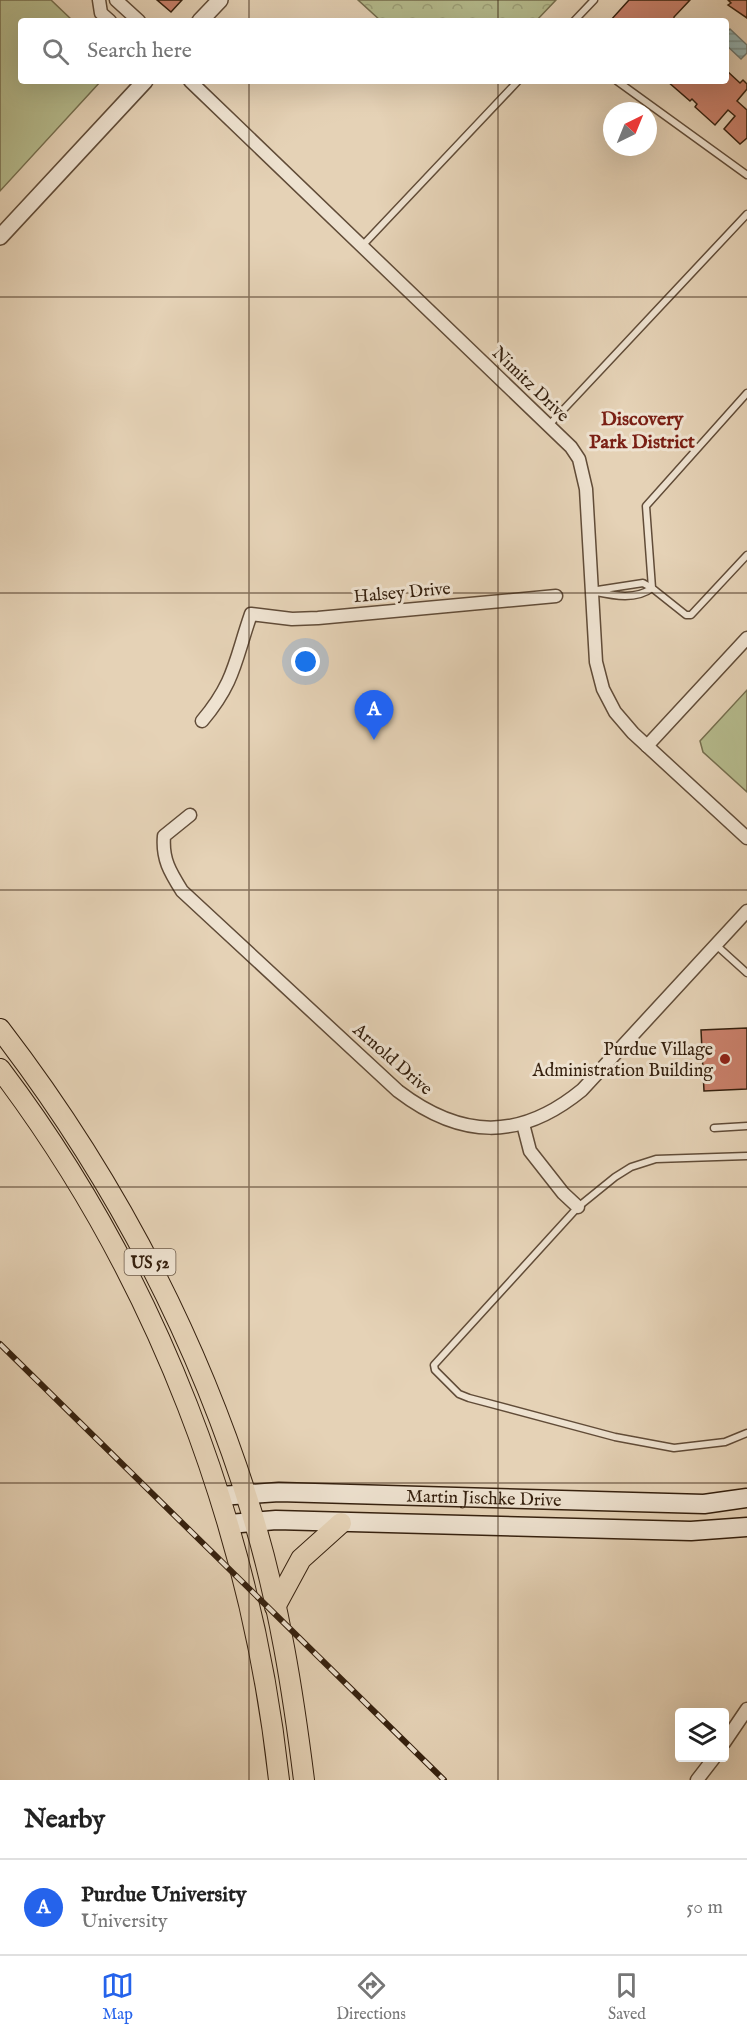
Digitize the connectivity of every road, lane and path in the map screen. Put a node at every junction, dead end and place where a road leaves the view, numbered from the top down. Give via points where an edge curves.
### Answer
1 (99, 0) edge
2 (117, 0) edge
3 (220, 0) edge
4 (594, 0) edge
5 (107, 18) edge
6 (136, 18) edge
7 (203, 18) edge
8 (577, 18) edge
9 (142, 84) edge
10 (193, 84) edge
11 (515, 84) edge
12 (621, 84) edge
13 (747, 175) edge
14 (747, 214) edge
15 (0, 237) edge
16 (362, 247) junction
17 (747, 393) edge
18 (549, 425) junction
19 (747, 555) edge
20 (652, 588) junction
21 (591, 591) junction
22 (556, 596) dead end
23 (747, 638) edge
24 (202, 721) dead end
25 (647, 746) junction
26 (190, 815) dead end
27 (747, 838) edge
28 (747, 911) edge
29 (716, 945) junction
30 (747, 973) edge
31 (0, 1029) edge
32 (0, 1069) edge
33 (523, 1124) junction
34 (747, 1126) edge
35 (714, 1128) dead end
36 (747, 1156) edge
37 (578, 1207) junction
38 (747, 1433) edge
39 (245, 1493) junction
40 (220, 1496) junction
41 (747, 1498) edge
42 (254, 1520) junction
43 (341, 1523) junction
44 (229, 1524) junction
45 (747, 1527) edge
46 (275, 1607) junction
47 (747, 1709) edge
48 (729, 1736) edge
49 (711, 1762) edge
50 (279, 1780) edge
51 (304, 1780) edge
52 (697, 1780) edge

1 - 5 street via 101,12
2 - 6 street
3 - 7 street
4 - 8 lane
9 - 15 street
10 - 16 street, Nimitz Drive
11 - 16 lane
12 - 13 lane
14 - 18 lane
16 - 18 street, Nimitz Drive
17 - 20 lane via 646,506
18 - 21 street, Nimitz Drive via 570,447 582,470
19 - 20 lane via 690,615
20 - 21 lane via 643,584
20 - 21 lane via 644,594 624,596
21 - 25 street, Nimitz Drive via 596,662 603,689 615,712
22 - 24 street, Halsey Drive via 318,618 251,614 235,670
23 - 25 street
25 - 27 street, Nimitz Drive
26 - 33 street, Arnold Drive via 164,836 166,865 182,891 377,1072 419,1107 445,1121 491,1128
28 - 29 street, Arnold Drive
29 - 30 lane
29 - 33 street, Arnold Drive via 582,1090 550,1114
31 - 39 main road, US 52 via 63,1115 156,1274 207,1386
32 - 40 main road, US 52 via 76,1180 134,1284 169,1360
33 - 37 street via 530,1151
34 - 35 lane
36 - 37 lane via 656,1159 631,1167
37 - 38 lane via 453,1343 434,1365 435,1370 459,1394 469,1398 615,1437 674,1448 725,1442
39 - 40 main road, Martin Jischke Drive
39 - 41 main road, Martin Jischke Drive via 704,1504
39 - 42 main road, US 52
40 - 44 main road, US 52
42 - 43 main road, Martin Jischke Drive
42 - 44 main road, Martin Jischke Drive
42 - 46 main road, US 52
43 - 45 main road, Martin Jischke Drive via 692,1531
43 - 46 main road via 301,1559
44 - 50 main road, US 52 via 255,1624
46 - 51 main road, US 52
47 - 48 street
49 - 52 street

